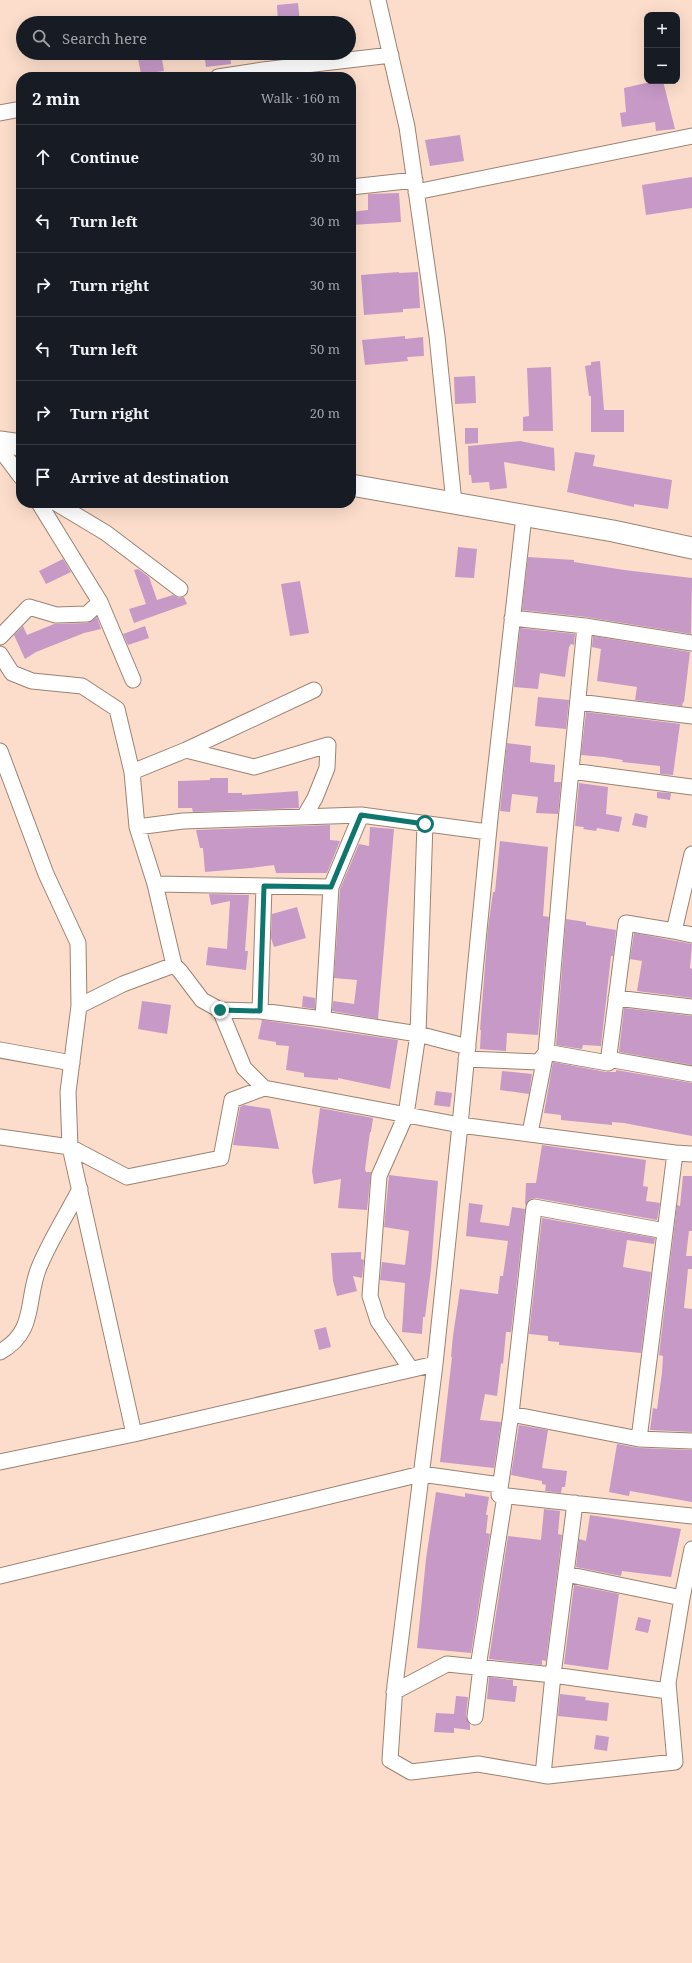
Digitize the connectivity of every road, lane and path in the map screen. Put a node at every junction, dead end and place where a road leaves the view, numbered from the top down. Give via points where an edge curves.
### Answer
1 (378, 0) edge
2 (390, 55) junction
3 (355, 60) edge
4 (356, 60) edge
5 (271, 72) edge
6 (16, 110) edge
7 (0, 113) edge
8 (692, 136) edge
9 (415, 186) junction
10 (356, 187) edge
11 (0, 442) edge
12 (16, 444) edge
13 (0, 449) edge
14 (16, 470) edge
15 (356, 486) edge
16 (454, 503) junction
17 (42, 508) edge
18 (64, 508) edge
19 (524, 516) junction
20 (692, 548) edge
21 (180, 589) dead end
22 (100, 602) junction
23 (512, 618) junction
24 (585, 626) junction
25 (0, 637) edge
26 (692, 642) edge
27 (0, 654) edge
28 (133, 680) dead end
29 (314, 690) dead end
30 (578, 702) junction
31 (692, 716) edge
32 (186, 750) junction
33 (0, 751) edge
34 (571, 771) junction
35 (132, 772) junction
36 (692, 787) edge
37 (361, 815) junction
38 (304, 817) junction
39 (425, 824) junction
40 (137, 827) junction
41 (488, 832) junction
42 (692, 854) edge
43 (155, 884) junction
44 (264, 886) junction
45 (331, 887) junction
46 (674, 931) junction
47 (692, 935) edge
48 (174, 966) junction
49 (616, 998) junction
50 (79, 1006) junction
51 (692, 1007) edge
52 (220, 1010) junction
53 (260, 1011) junction
54 (323, 1019) junction
55 (418, 1034) junction
56 (0, 1050) edge
57 (546, 1052) junction
58 (467, 1053) junction
59 (72, 1063) junction
60 (608, 1064) junction
61 (692, 1074) edge
62 (264, 1088) junction
63 (406, 1115) junction
64 (460, 1125) junction
65 (530, 1133) junction
66 (0, 1137) edge
67 (70, 1147) junction
68 (675, 1153) junction
69 (692, 1154) edge
70 (80, 1189) junction
71 (665, 1231) junction
72 (0, 1352) edge
73 (434, 1364) junction
74 (411, 1369) junction
75 (511, 1414) junction
76 (134, 1434) junction
77 (639, 1439) junction
78 (692, 1441) edge
79 (0, 1462) edge
80 (421, 1474) junction
81 (503, 1490) junction
82 (575, 1503) junction
83 (692, 1516) edge
84 (692, 1549) edge
85 (566, 1574) junction
86 (0, 1576) edge
87 (682, 1598) junction
88 (481, 1667) junction
89 (553, 1675) junction
90 (668, 1691) junction
91 (394, 1692) junction
92 (475, 1717) dead end
93 (543, 1775) junction

1 - 2 street
2 - 4 street
2 - 9 street via 407,127
3 - 5 street
6 - 7 street
8 - 9 street
9 - 10 street
9 - 16 street via 437,336
11 - 12 main road
13 - 14 street
15 - 16 main road
16 - 19 main road
17 - 22 street
18 - 21 street via 106,533
19 - 20 main road
19 - 23 street
22 - 25 street via 87,614 56,615 29,607
22 - 28 street
23 - 24 street
23 - 41 street
24 - 26 street
24 - 30 street
27 - 35 street via 12,673 32,681 82,686 117,709
29 - 32 street
30 - 31 street
30 - 34 street
32 - 35 street
32 - 38 street via 254,767 328,745 328,768 316,798
33 - 50 street via 46,874 78,943
34 - 36 street
34 - 57 street
35 - 40 street
37 - 38 street
37 - 39 street
37 - 45 street
38 - 40 street via 183,821
39 - 41 street
39 - 55 street
40 - 43 street
41 - 58 street
42 - 46 street
43 - 44 street
43 - 48 street
44 - 45 street
44 - 53 street
45 - 54 street
46 - 47 street
46 - 49 street via 626,923
48 - 50 street via 123,984
48 - 52 street via 180,970 202,1000
49 - 51 street
49 - 60 street
50 - 59 street
52 - 53 street
52 - 62 street via 244,1068
53 - 54 street
54 - 55 street
55 - 58 street
55 - 63 street
56 - 59 street
57 - 58 street via 539,1062
57 - 60 street
57 - 65 street
58 - 64 street
59 - 67 street via 68,1092
60 - 61 street via 608,1059
62 - 63 street
62 - 67 street via 232,1100 221,1158 127,1177
63 - 64 street
63 - 74 street via 379,1176 370,1296 378,1321
64 - 65 street
64 - 73 street
65 - 68 street
66 - 67 street
67 - 70 street
68 - 69 street
68 - 71 street
70 - 72 street via 39,1266 26,1326 13,1345
70 - 76 street
71 - 75 street via 534,1207
71 - 77 street
73 - 74 street
73 - 80 street
74 - 76 street
75 - 77 street
75 - 81 street
76 - 79 street
77 - 78 street
80 - 81 street
80 - 86 street
80 - 91 street
81 - 82 street
81 - 88 street via 478,1667
82 - 83 street
82 - 85 street
84 - 87 street
85 - 87 street
85 - 89 street
87 - 90 street
88 - 89 street
88 - 91 street via 447,1664
88 - 92 street
89 - 90 street
89 - 93 street
90 - 93 street via 675,1762
91 - 93 street via 390,1760 411,1772 478,1764

